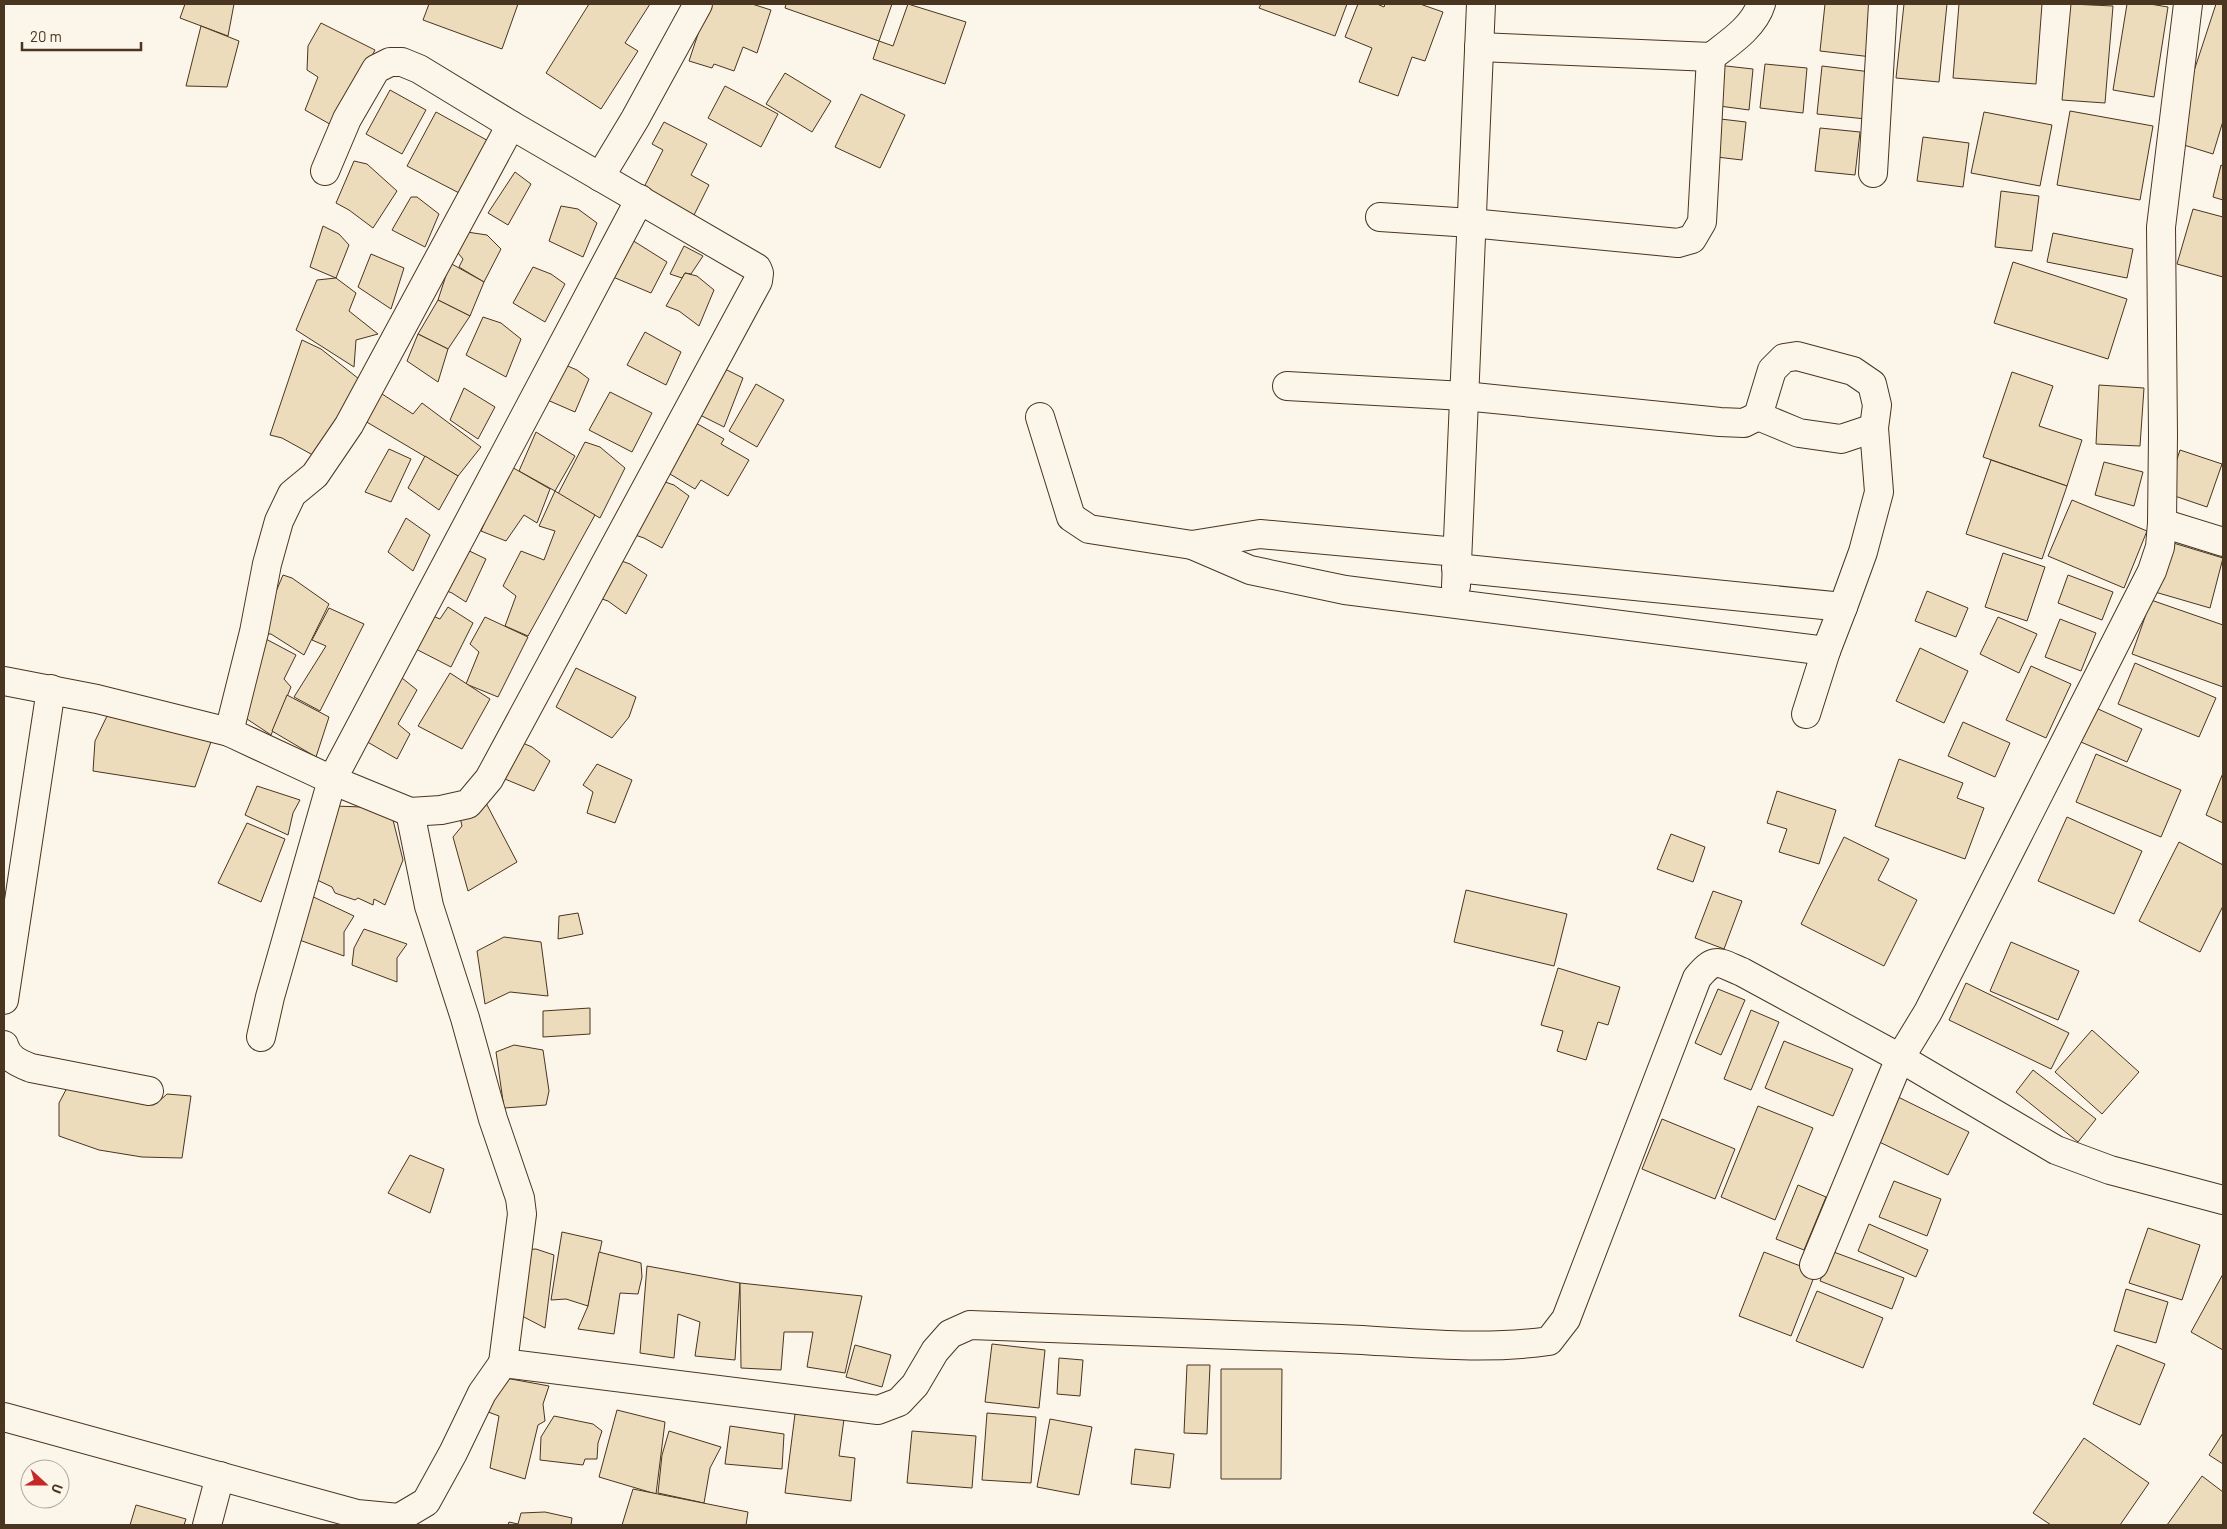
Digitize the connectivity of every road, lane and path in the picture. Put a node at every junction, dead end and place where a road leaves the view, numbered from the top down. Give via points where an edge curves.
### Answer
1 (698, 4) edge
2 (1480, 4) edge
3 (1761, 4) edge
4 (1883, 4) edge
5 (2188, 4) edge
6 (1479, 47) junction
7 (1711, 57) junction
8 (510, 125) junction
9 (325, 171) dead end
10 (1873, 173) dead end
11 (600, 177) junction
12 (640, 199) junction
13 (1380, 217) dead end
14 (1471, 223) junction
15 (1287, 386) dead end
16 (1464, 396) junction
17 (1758, 416) junction
18 (1040, 417) dead end
19 (1874, 428) junction
20 (2162, 523) junction
21 (2223, 542) edge
22 (1192, 545) junction
23 (1457, 560) junction
24 (1455, 605) junction
25 (1843, 607) junction
26 (1826, 651) junction
27 (4, 680) edge
28 (51, 690) junction
29 (1806, 714) dead end
30 (228, 732) junction
31 (332, 780) junction
32 (410, 812) junction
33 (4, 1000) edge
34 (261, 1037) dead end
35 (4, 1045) edge
36 (1900, 1058) junction
37 (148, 1091) dead end
38 (2223, 1200) edge
39 (1814, 1265) dead end
40 (503, 1362) junction
41 (4, 1417) edge
42 (220, 1476) junction
43 (208, 1525) edge

1 - 11 street
2 - 6 street
3 - 7 street via 1743,32
4 - 10 street
5 - 20 street via 2161,227
6 - 7 street
6 - 14 street
7 - 14 street via 1702,222 1692,239 1678,243
8 - 9 street via 419,69 402,62 390,62 376,69 362,91
8 - 11 street
8 - 30 street via 349,425 315,475 292,494 279,522 267,564 254,632
11 - 12 street
12 - 31 street
12 - 32 street via 757,268 760,274 758,281 489,779 468,804
13 - 14 street
14 - 16 street
15 - 16 street
16 - 17 street via 1720,422 1744,422
16 - 23 street
17 - 19 street via 1799,433 1841,440
17 - 19 street via 1772,370 1784,358 1797,356 1852,371 1872,384 1877,405
18 - 22 street via 1071,517 1078,523 1089,529
19 - 25 street via 1879,492 1863,552
20 - 21 street
20 - 36 street via 2160,546 2152,571 1928,1012
22 - 23 street via 1260,534
22 - 24 street via 1250,570 1345,590
23 - 24 street
23 - 25 street
24 - 26 street
25 - 26 street
26 - 29 street
27 - 28 street
28 - 30 street via 97,698
28 - 33 street
30 - 31 street
31 - 32 street
31 - 34 street
32 - 40 street via 429,906 520,1198 522,1214
35 - 37 street via 6,1054 31,1068
36 - 38 street via 2056,1150 2110,1170
36 - 39 street
36 - 40 street via 1742,972 1719,962 1707,965 1696,978 1566,1319 1549,1341 1514,1346 1456,1347 1355,1340 970,1326 950,1334 935,1350 915,1385 899,1402 878,1410
40 - 42 street via 482,1393 426,1502 400,1518 357,1514
41 - 42 street
42 - 43 street

